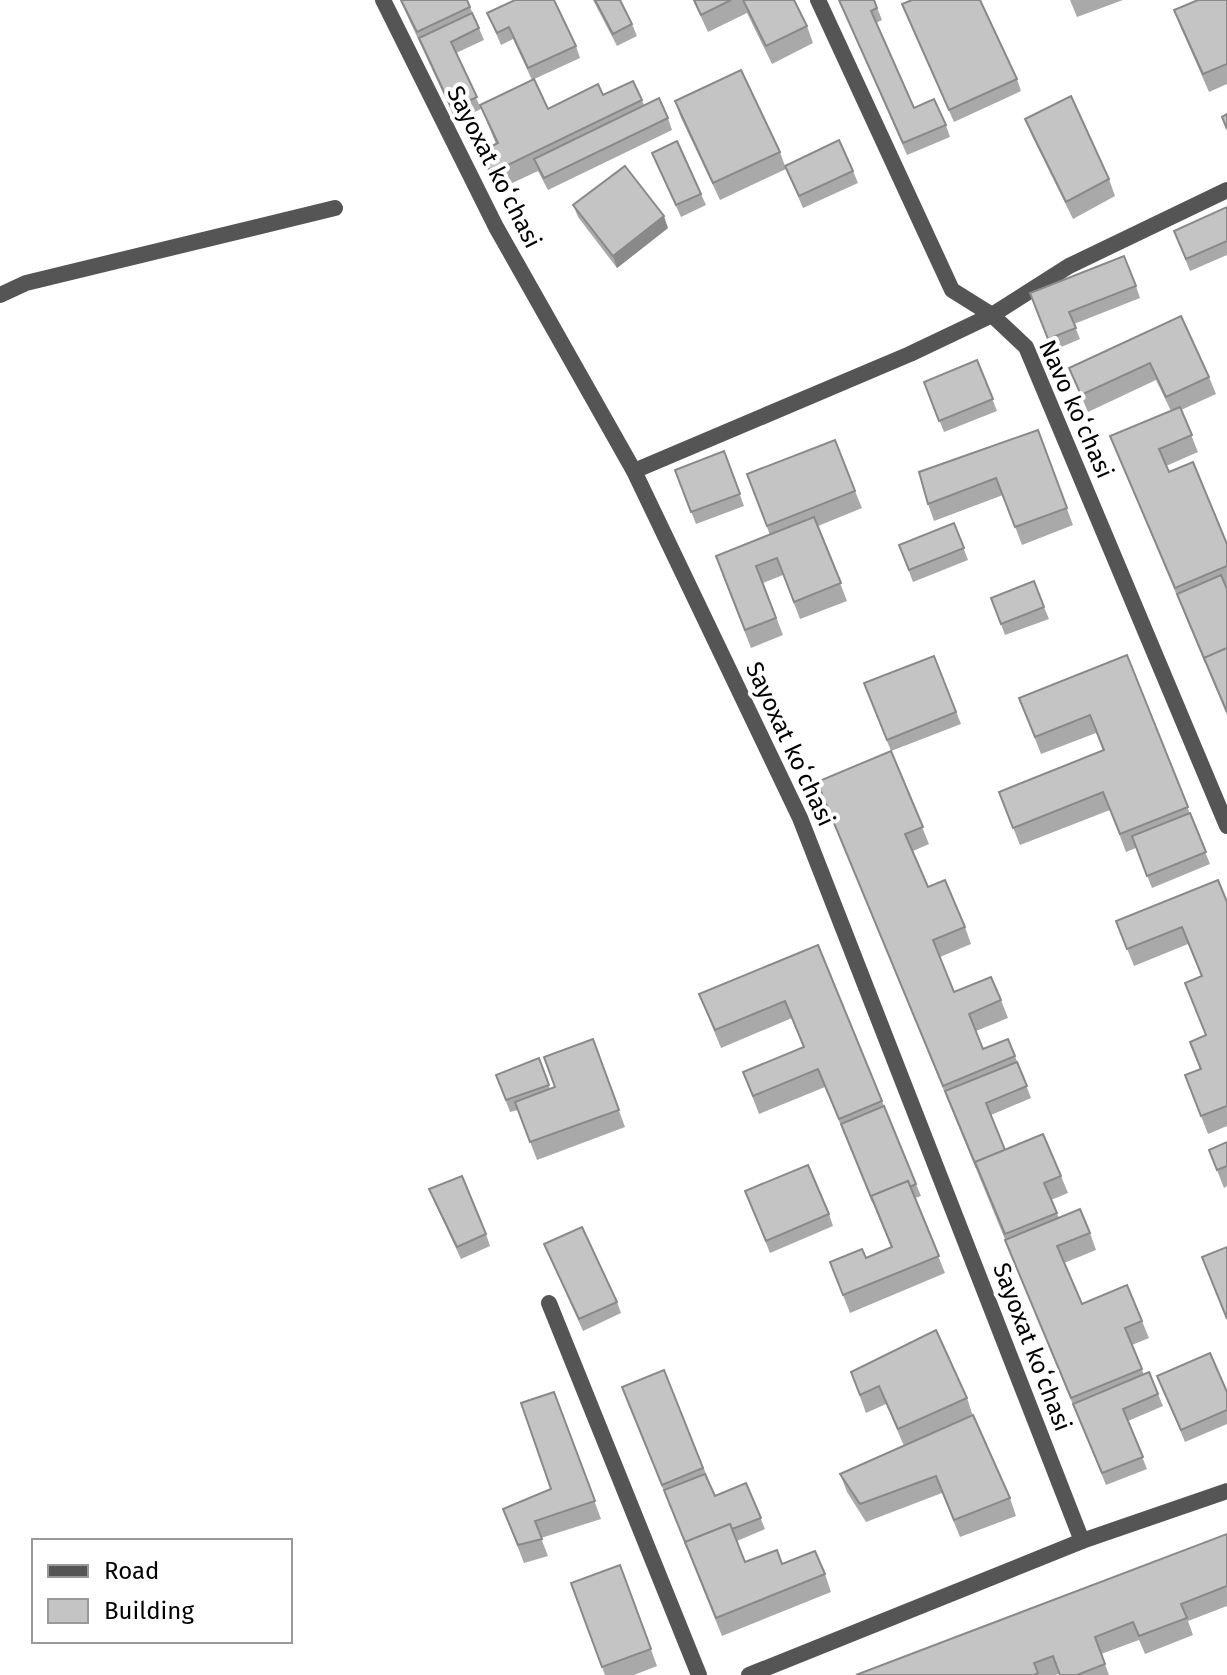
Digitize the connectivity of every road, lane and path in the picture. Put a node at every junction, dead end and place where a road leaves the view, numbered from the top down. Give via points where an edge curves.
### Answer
1 (383, 0) edge
2 (818, 0) edge
3 (1227, 190) edge
4 (335, 208) dead end
5 (0, 295) edge
6 (992, 315) junction
7 (634, 471) junction
8 (1227, 826) edge
9 (549, 1303) dead end
10 (1227, 1491) edge
11 (1082, 1541) junction
12 (699, 1675) edge
13 (749, 1675) edge

1 - 7 street, Sayoxat koʻchasi via 496,227
2 - 6 street, Navo koʻchasi via 952,290
3 - 6 street via 1069,266
4 - 5 street via 26,283
6 - 7 street
6 - 8 street, Navo koʻchasi via 1026,347
7 - 11 street, Sayoxat koʻchasi via 800,818
9 - 12 street
10 - 11 street
11 - 13 street

